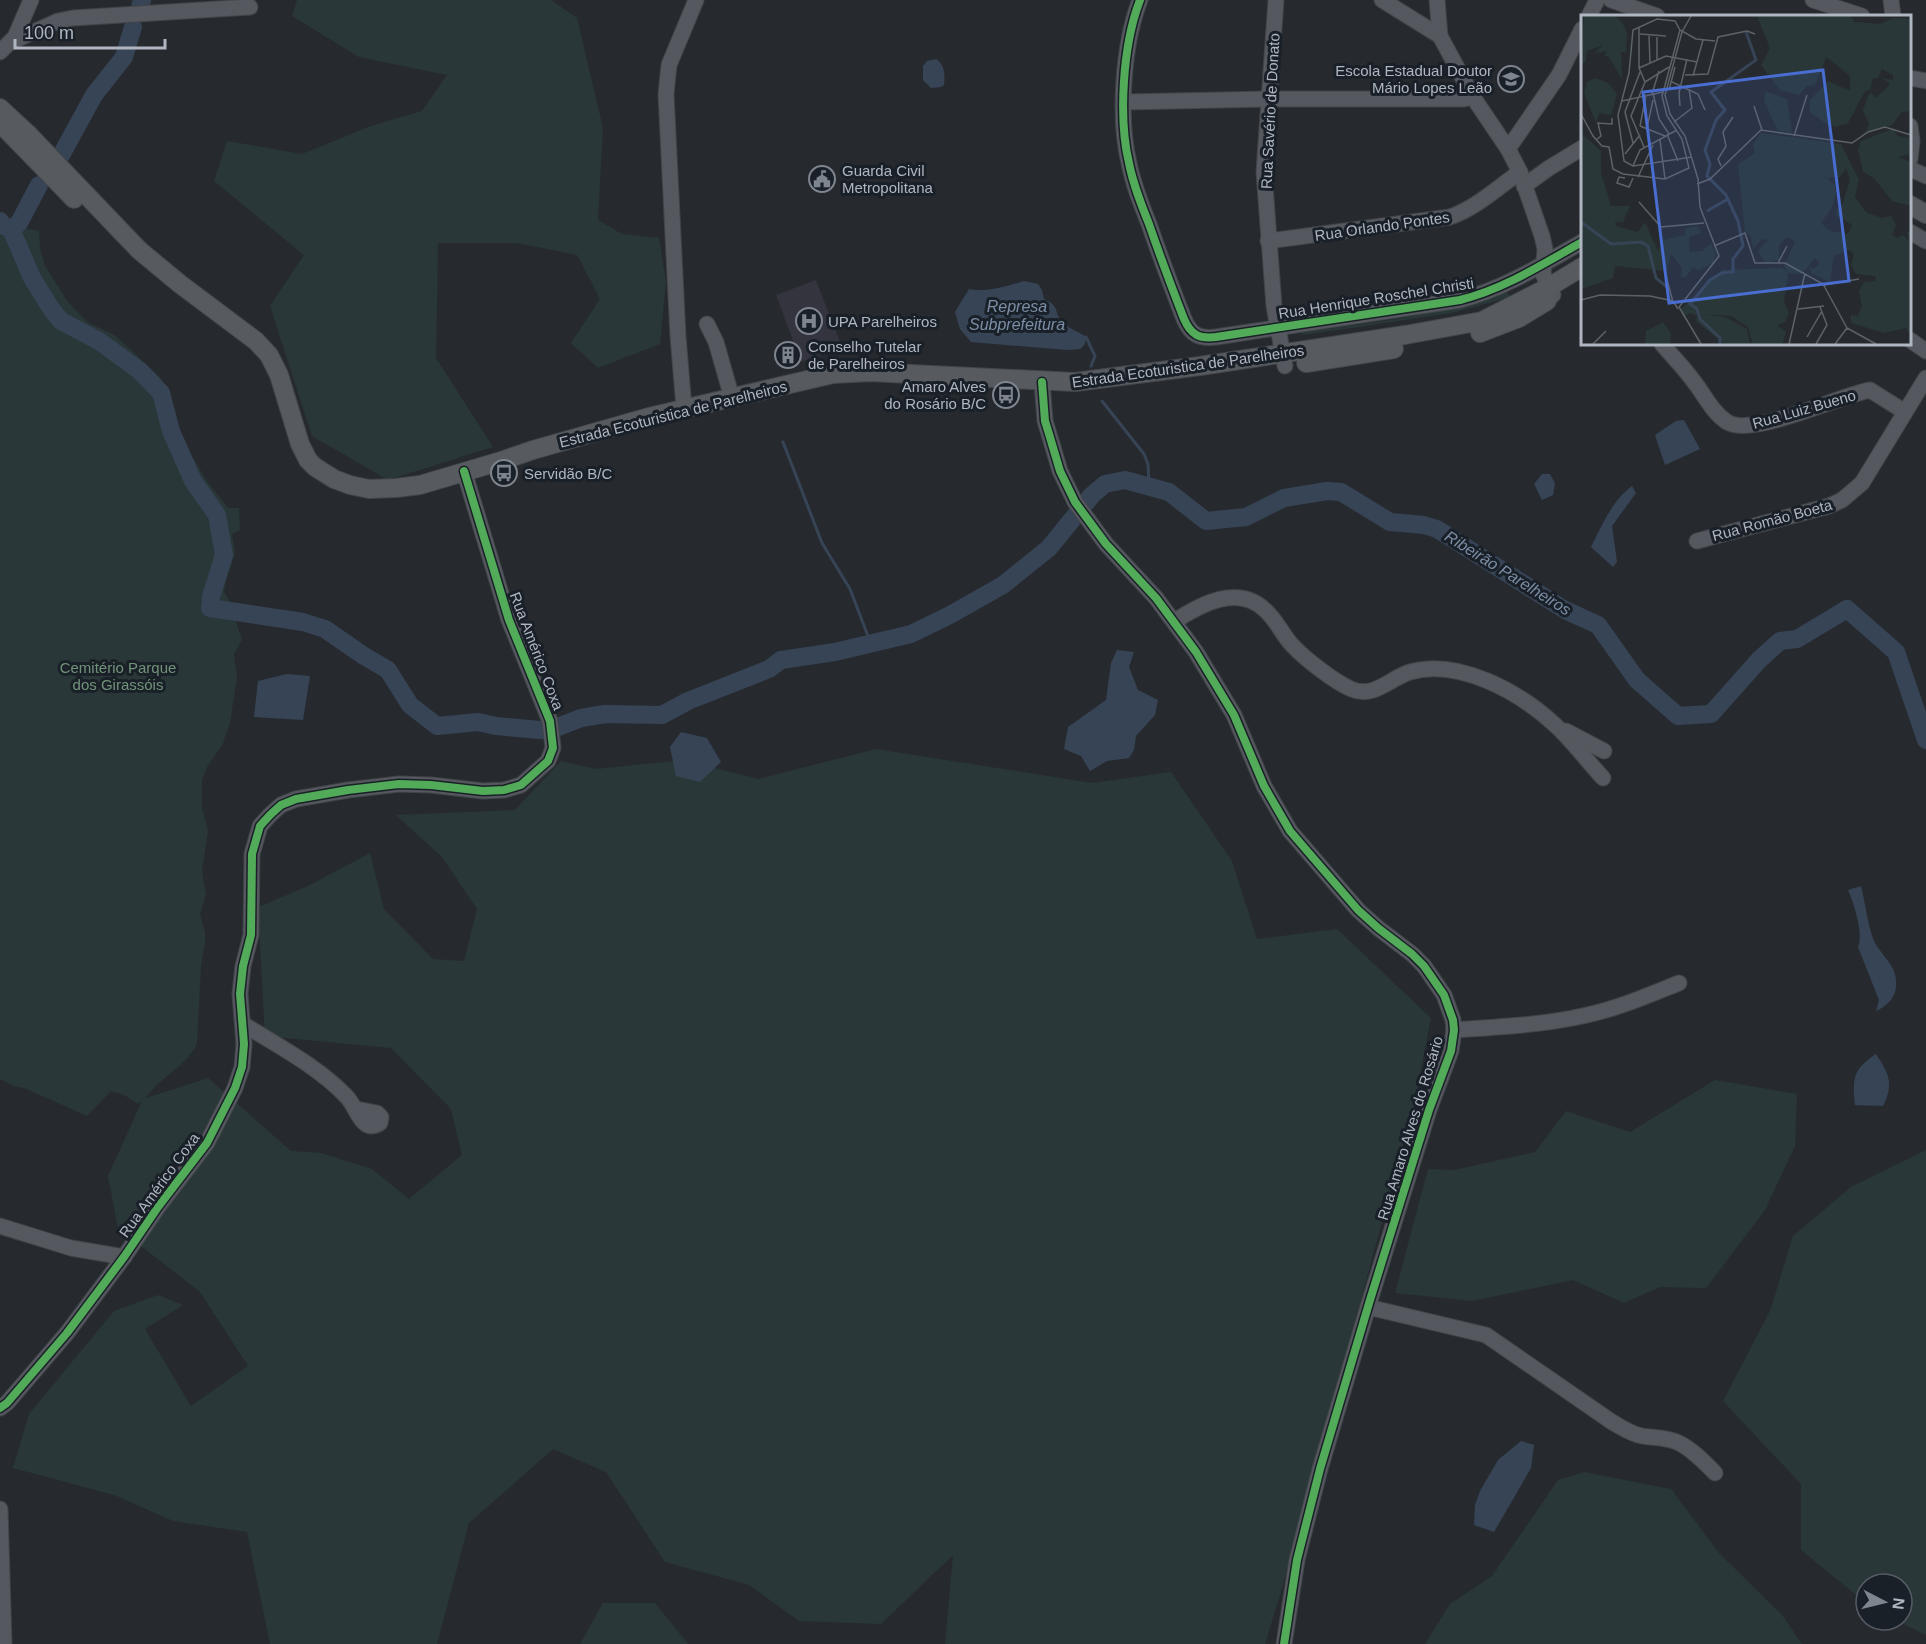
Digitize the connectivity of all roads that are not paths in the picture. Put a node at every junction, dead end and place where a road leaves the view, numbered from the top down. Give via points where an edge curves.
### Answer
1 (31, 0) edge
2 (696, 0) edge
3 (1140, 0) edge
4 (1276, 0) edge
5 (1382, 0) edge
6 (1437, 0) edge
7 (1597, 0) edge
8 (1611, 0) edge
9 (1813, 0) edge
10 (1891, 0) edge
11 (250, 7) dead end
12 (1590, 15) edge
13 (1654, 15) edge
14 (1859, 15) edge
15 (1893, 15) edge
16 (1581, 30) edge
17 (1440, 36) junction
18 (5, 47) edge
19 (1911, 78) edge
20 (1926, 81) edge
21 (1473, 97) junction
22 (1269, 99) junction
23 (1124, 102) junction
24 (0, 108) edge
25 (0, 123) edge
26 (1911, 134) edge
27 (1509, 149) junction
28 (1581, 149) edge
29 (1911, 150) edge
30 (1911, 170) edge
31 (1926, 176) edge
32 (1522, 179) junction
33 (1911, 194) edge
34 (1926, 202) edge
35 (1911, 206) edge
36 (1926, 214) edge
37 (1911, 233) edge
38 (1268, 241) junction
39 (1926, 241) edge
40 (1581, 243) edge
41 (1544, 264) junction
42 (1581, 268) edge
43 (1581, 281) edge
44 (1551, 292) junction
45 (707, 324) dead end
46 (1278, 328) junction
47 (1911, 341) edge
48 (1663, 345) edge
49 (1926, 351) edge
50 (1284, 360) junction
51 (1926, 378) edge
52 (1042, 387) junction
53 (732, 398) junction
54 (684, 408) junction
55 (1905, 412) junction
56 (650, 422) junction
57 (465, 476) junction
58 (1697, 540) dead end
59 (1174, 621) junction
60 (1556, 725) junction
61 (1604, 752) dead end
62 (1603, 778) dead end
63 (1679, 983) dead end
64 (243, 1024) junction
65 (1454, 1030) junction
66 (356, 1109) dead end
67 (0, 1226) edge
68 (124, 1257) junction
69 (1368, 1307) junction
70 (0, 1408) edge
71 (1715, 1473) dead end
72 (0, 1509) edge
73 (4, 1644) edge
74 (1284, 1644) edge

1 - 18 street
2 - 54 street via 669,65 666,85
3 - 23 street via 1129,33
4 - 22 street, Rua Savério de Donato
5 - 17 street
6 - 17 street
7 - 12 street
8 - 13 street
9 - 14 street
10 - 15 street
11 - 18 street via 73,18 58,21
16 - 27 street via 1559,75
17 - 21 street
19 - 20 street
21 - 22 street
21 - 27 street
22 - 23 street
22 - 38 street, Rua Savério de Donato via 1264,172
23 - 46 street, Rua Henrique Roschel Christi via 1126,149 1138,196 1189,330 1197,337 1216,337
24 - 57 main road, Estrada Ecoturistica de Parelheiros via 140,250 269,355 300,444 315,467 334,479 369,489
25 - 57 main road, Estrada Ecoturistica de Parelheiros via 127,251 256,354 295,455 318,482 347,496 396,500 417,496
26 - 29 street
27 - 32 street
28 - 32 street, Rua Orlando Pontes
30 - 31 street
32 - 38 street, Rua Orlando Pontes via 1450,218
32 - 41 street via 1542,236
33 - 34 main road
35 - 36 main road
37 - 39 street
38 - 46 street, Rua Savério de Donato
40 - 41 street, Rua Henrique Roschel Christi
41 - 44 street via 1543,274
41 - 46 street, Rua Henrique Roschel Christi via 1495,289 1460,300
42 - 44 main road, Estrada Ecoturistica de Parelheiros
43 - 44 main road, Estrada Ecoturistica de Parelheiros
44 - 50 main road, Estrada Ecoturistica de Parelheiros via 1519,318 1481,332 1380,352
45 - 53 street
46 - 50 street, Rua Savério de Donato
47 - 49 street
48 - 55 street, Rua Luiz Bueno via 1731,424 1753,425 1870,390
50 - 52 main road, Estrada Ecoturistica de Parelheiros via 1108,391 1083,393
51 - 55 street, Rua Romão Boeta
52 - 53 main road, Estrada Ecoturistica de Parelheiros via 870,372 825,376
52 - 56 main road, Estrada Ecoturistica de Parelheiros via 870,383 812,390
52 - 59 street, Rua Amaro Alves do Rosário via 1052,447 1075,502 1096,533
53 - 54 main road, Estrada Ecoturistica de Parelheiros
54 - 56 main road, Estrada Ecoturistica de Parelheiros
55 - 58 street, Rua Romão Boeta via 1862,483 1842,500
56 - 57 main road, Estrada Ecoturistica de Parelheiros
57 - 64 street, Rua Américo Coxa via 509,620 550,721 553,748 548,762 521,785 504,790 431,785 348,790 296,799 270,814 260,826 252,854 251,935 240,994
59 - 60 street via 1222,598 1252,600 1266,610 1293,646 1351,689 1370,691 1407,673 1434,668 1450,670 1513,693
59 - 65 street, Rua Amaro Alves do Rosário via 1234,715 1264,786 1290,831 1359,910 1424,966 1444,995
60 - 61 street
60 - 62 street
63 - 65 street via 1589,1015 1511,1027
64 - 66 street via 325,1076 348,1096
64 - 68 street, Rua Américo Coxa via 242,1067 207,1143
65 - 69 street, Rua Amaro Alves do Rosário via 1447,1065
67 - 68 street via 71,1248
68 - 70 street, Rua Américo Coxa via 67,1334
69 - 71 street via 1486,1335 1619,1426 1640,1436 1677,1442
69 - 74 street, Rua Amaro Alves do Rosário via 1306,1523
72 - 73 street

